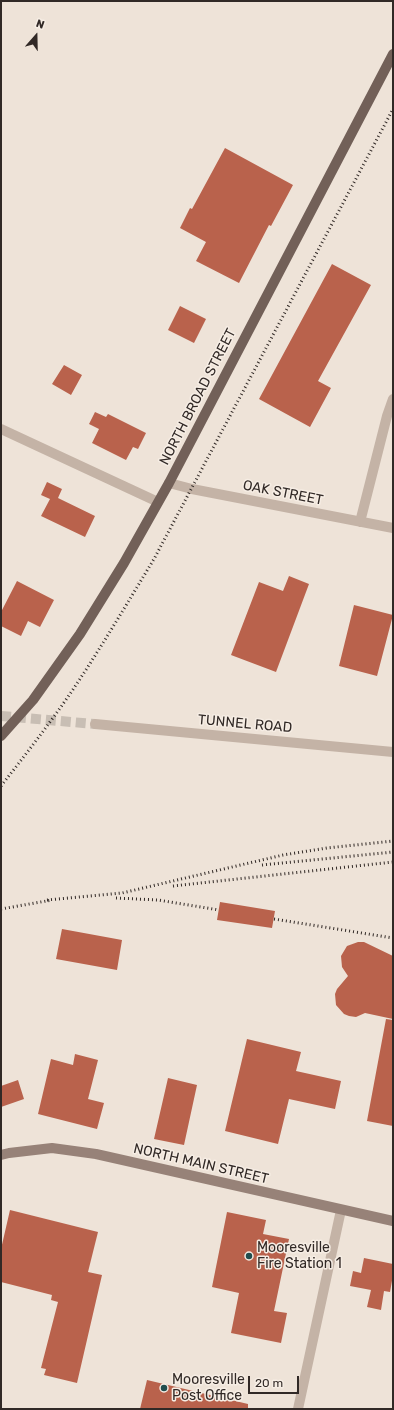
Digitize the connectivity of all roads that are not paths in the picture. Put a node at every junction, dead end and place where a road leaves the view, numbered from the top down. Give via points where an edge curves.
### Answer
1 (393, 54) edge
2 (393, 399) edge
3 (1, 429) edge
4 (169, 482) junction
5 (158, 502) junction
6 (360, 522) junction
7 (393, 528) edge
8 (95, 724) tunnel mouth
9 (1, 736) edge
10 (393, 752) edge
11 (1, 1155) edge
12 (341, 1210) junction
13 (393, 1222) edge
14 (298, 1409) edge

1 - 4 main road, NORTH BROAD STREET
2 - 6 street
3 - 5 street
4 - 5 main road, NORTH BROAD STREET
4 - 6 street, OAK STREET via 192,489
5 - 9 main road, NORTH BROAD STREET via 80,634 33,700
6 - 7 street, OAK STREET
8 - 10 street, TUNNEL ROAD
11 - 12 main road, NORTH MAIN STREET via 52,1148 96,1154
12 - 13 main road, NORTH MAIN STREET
12 - 14 street

